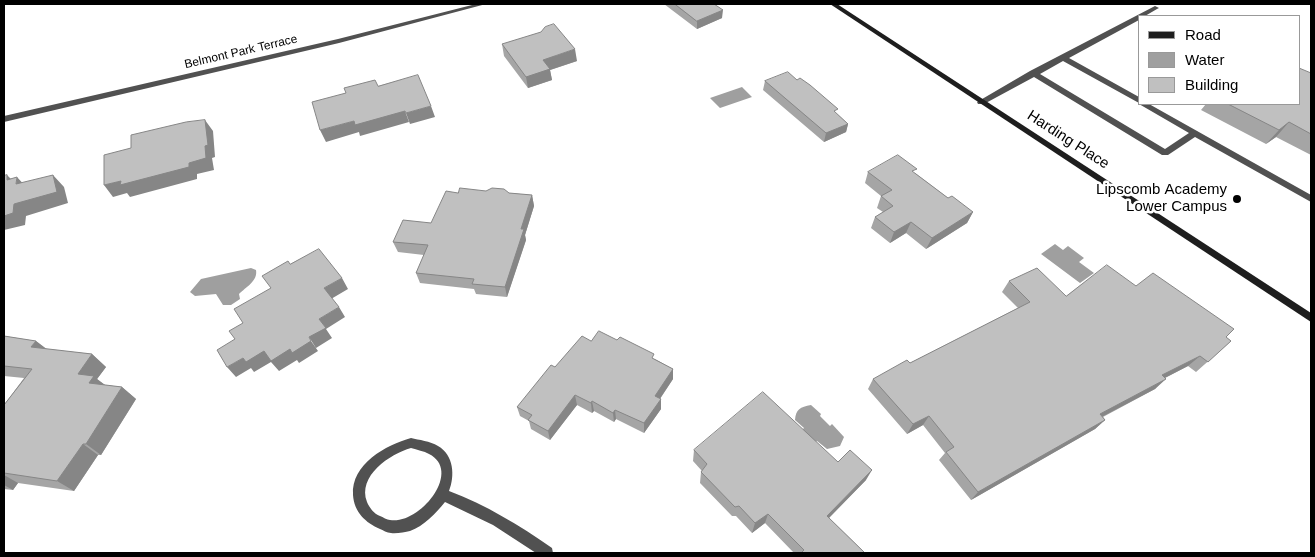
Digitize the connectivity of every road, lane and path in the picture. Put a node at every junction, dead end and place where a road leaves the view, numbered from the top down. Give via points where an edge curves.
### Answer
1 (483, 4) edge
2 (833, 4) edge
3 (1155, 8) dead end
4 (1143, 15) edge
5 (1138, 18) edge
6 (1063, 58) junction
7 (1033, 74) junction
8 (1138, 100) edge
9 (981, 102) junction
10 (1145, 105) edge
11 (4, 119) edge
12 (1195, 133) junction
13 (1311, 200) edge
14 (1310, 318) edge
15 (444, 495) junction
16 (547, 553) edge

1 - 11 street, Belmont Park Terrace via 348,39
2 - 9 main road, Harding Place
3 - 4 street
5 - 6 street
6 - 7 street
6 - 8 street
7 - 9 street
7 - 12 street via 1165,152
9 - 14 main road, Harding Place
10 - 12 street
12 - 13 street
15 - 15 street via 420,520 396,526 383,525 370,518 360,498 363,477 375,460 391,449 410,443 428,446 441,456 448,474
15 - 16 street via 513,528

